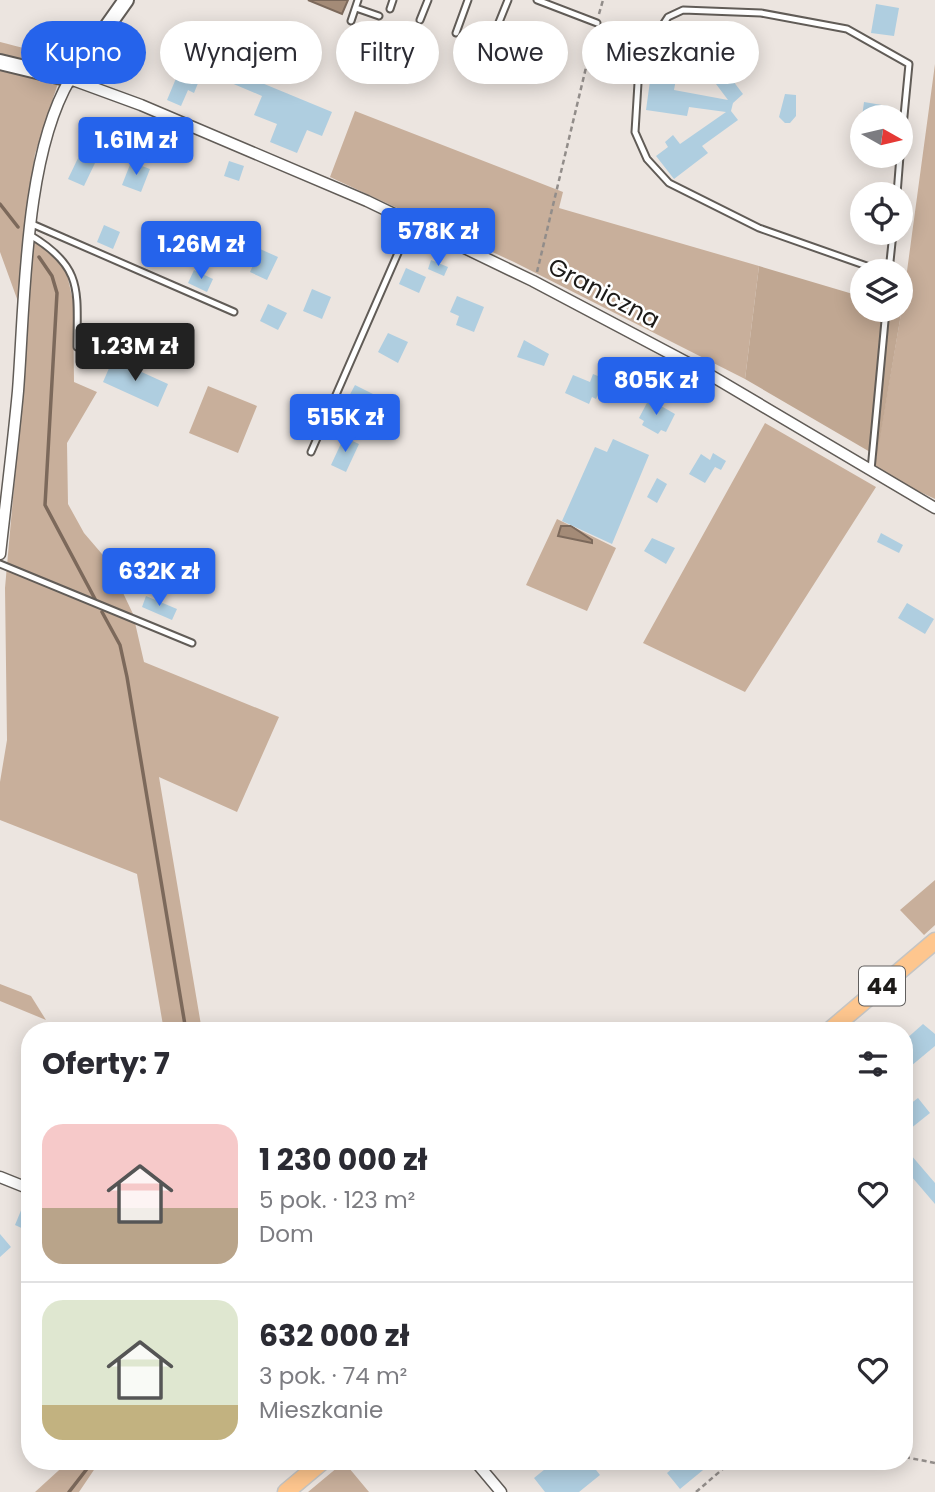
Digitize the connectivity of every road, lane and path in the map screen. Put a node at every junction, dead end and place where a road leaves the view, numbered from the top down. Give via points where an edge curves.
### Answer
1 (127, 0) edge
2 (358, 0) edge
3 (393, 0) edge
4 (428, 0) edge
5 (468, 0) edge
6 (508, 0) edge
7 (538, 0) edge
8 (603, 0) edge
9 (356, 8) junction
10 (390, 9) dead end
11 (379, 16) dead end
12 (421, 20) dead end
13 (112, 21) edge
14 (351, 21) dead end
15 (460, 21) edge
16 (500, 21) edge
17 (592, 21) edge
18 (598, 21) edge
19 (0, 62) edge
20 (21, 67) edge
21 (582, 83) edge
22 (68, 84) edge
23 (84, 84) edge
24 (905, 105) edge
25 (412, 221) junction
26 (32, 224) junction
27 (30, 236) junction
28 (850, 260) edge
29 (533, 281) junction
30 (233, 312) dead end
31 (885, 322) edge
32 (77, 346) dead end
33 (312, 452) dead end
34 (870, 472) junction
35 (935, 508) edge
36 (0, 555) edge
37 (0, 564) edge
38 (192, 643) dead end
39 (935, 941) edge
40 (840, 1022) edge
41 (0, 1177) edge
42 (21, 1185) edge
43 (913, 1459) edge
44 (935, 1463) edge
45 (312, 1470) edge
46 (483, 1470) edge
47 (722, 1470) edge
48 (286, 1492) edge
49 (501, 1492) edge
50 (696, 1492) edge

1 - 13 street
2 - 9 lane
3 - 10 lane
4 - 12 lane
5 - 15 lane
6 - 16 lane
7 - 17 lane
8 - 18 path
9 - 11 lane
9 - 14 lane
19 - 20 street, Graniczna
21 - 29 path
22 - 26 street via 44,153
23 - 25 street, Graniczna
24 - 28 lane via 909,64 847,29 761,13 683,10 668,17 649,46 638,83 635,132 647,159 669,183 759,228
25 - 29 street, Graniczna
25 - 33 lane
26 - 27 street
26 - 30 lane
27 - 32 lane via 71,268 77,294
27 - 36 street
29 - 34 street, Graniczna via 705,372
31 - 34 lane
34 - 35 street, Graniczna
37 - 38 lane
39 - 40 main road, 44
41 - 42 street
43 - 44 path
45 - 48 main road
46 - 49 street
47 - 50 path

